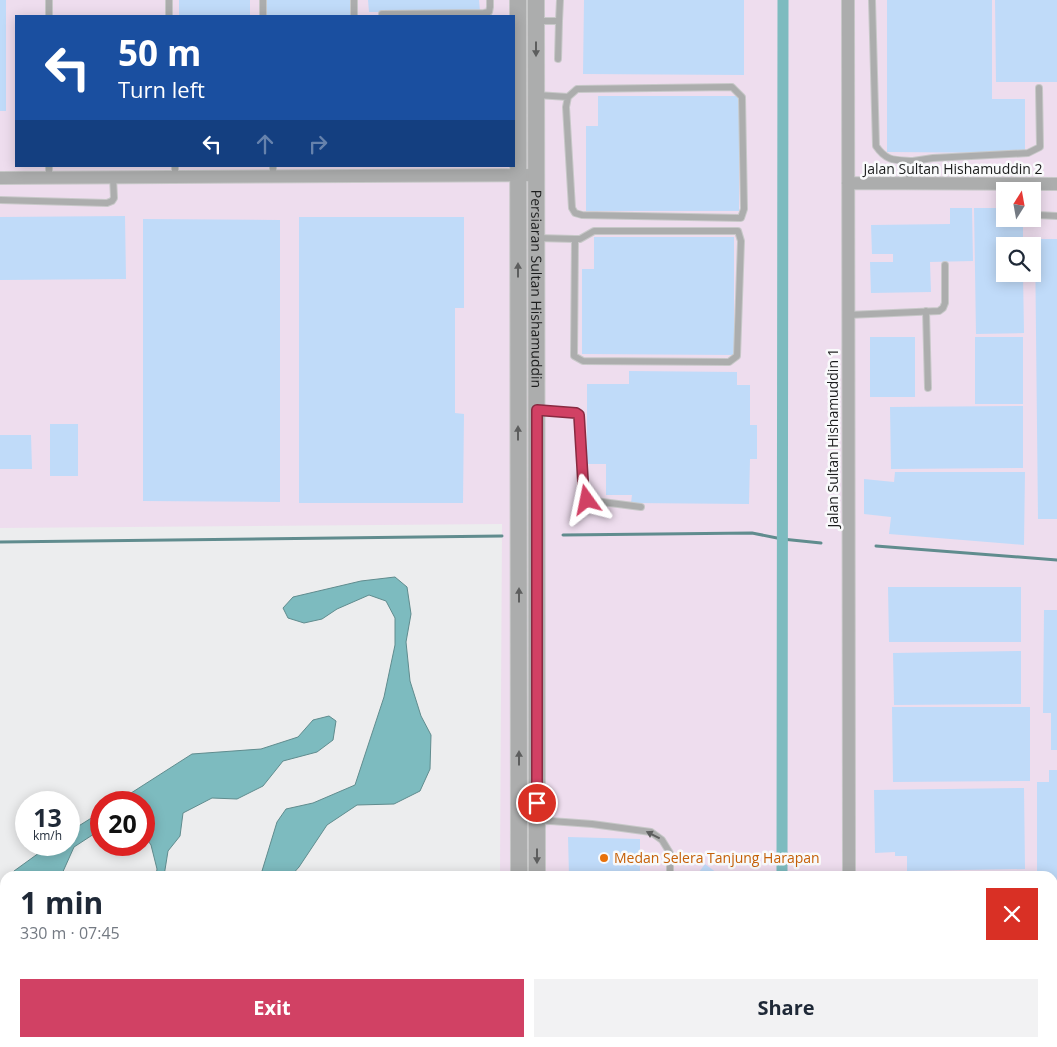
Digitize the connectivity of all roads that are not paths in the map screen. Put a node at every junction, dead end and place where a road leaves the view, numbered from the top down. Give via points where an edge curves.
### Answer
1 (49, 0) edge
2 (169, 0) edge
3 (263, 0) edge
4 (354, 0) edge
5 (490, 0) edge
6 (518, 0) edge
7 (536, 0) edge
8 (560, 0) edge
9 (848, 0) edge
10 (872, 0) edge
11 (382, 14) dead end
12 (49, 15) edge
13 (169, 15) edge
14 (263, 15) edge
15 (354, 15) edge
16 (536, 21) junction
17 (558, 21) junction
18 (558, 59) dead end
19 (1040, 88) dead end
20 (536, 95) junction
21 (568, 97) junction
22 (913, 161) junction
23 (273, 171) edge
24 (422, 171) edge
25 (49, 172) edge
26 (175, 172) edge
27 (518, 175) junction
28 (537, 176) junction
29 (113, 177) junction
30 (0, 178) edge
31 (848, 183) junction
32 (908, 183) junction
33 (1057, 184) edge
34 (1041, 186) edge
35 (996, 187) edge
36 (0, 200) edge
37 (1041, 215) edge
38 (1057, 216) edge
39 (537, 238) junction
40 (575, 239) junction
41 (945, 265) dead end
42 (926, 311) junction
43 (848, 315) junction
44 (928, 388) dead end
45 (537, 410) junction
46 (641, 507) dead end
47 (537, 719) junction
48 (519, 720) junction
49 (537, 820) junction
50 (519, 871) edge
51 (537, 871) edge
52 (670, 871) edge
53 (848, 871) edge

1 - 12 lane
2 - 13 lane
3 - 14 lane
4 - 15 lane
5 - 11 lane via 489,12 484,13
6 - 27 street, Persiaran Sultan Hishamuddin
7 - 16 street, Persiaran Sultan Hishamuddin
8 - 17 lane
9 - 31 street, Jalan Sultan Hishamuddin 1
10 - 22 lane via 876,146 882,156
16 - 17 lane
16 -> 20 street, Persiaran Sultan Hishamuddin
17 - 18 lane
19 - 22 lane via 1040,147 1028,154
20 - 21 lane
20 - 28 street, Persiaran Sultan Hishamuddin
21 - 21 lane via 568,144 575,213 741,218 744,209 742,97 732,87 577,89
22 - 32 lane
23 - 24 street
23 - 26 street
24 - 27 street
25 - 29 street
25 - 30 street
26 - 29 street
27 - 28 street
48 -> 27 street, Persiaran Sultan Hishamuddin
28 - 39 street, Persiaran Sultan Hishamuddin
29 - 36 lane via 112,201
31 - 32 street, Jalan Sultan Hishamuddin 2
31 - 43 street, Jalan Sultan Hishamuddin 1
32 - 35 street, Jalan Sultan Hishamuddin 2
33 - 34 street, Jalan Sultan Hishamuddin 2
37 - 38 lane
39 - 40 lane
39 - 45 street, Persiaran Sultan Hishamuddin
40 - 40 lane via 594,231 738,231 741,241 737,356 729,362 584,361 574,356
41 - 42 lane via 943,308
42 - 43 lane
42 - 44 lane
43 - 53 street, Jalan Sultan Hishamuddin 1
45 - 46 lane via 579,415 584,498
45 - 47 street, Persiaran Sultan Hishamuddin
47 - 48 street
47 - 49 street, Persiaran Sultan Hishamuddin
50 -> 48 street, Persiaran Sultan Hishamuddin
49 -> 51 street, Persiaran Sultan Hishamuddin
52 -> 49 lane via 670,853 662,840 651,832

